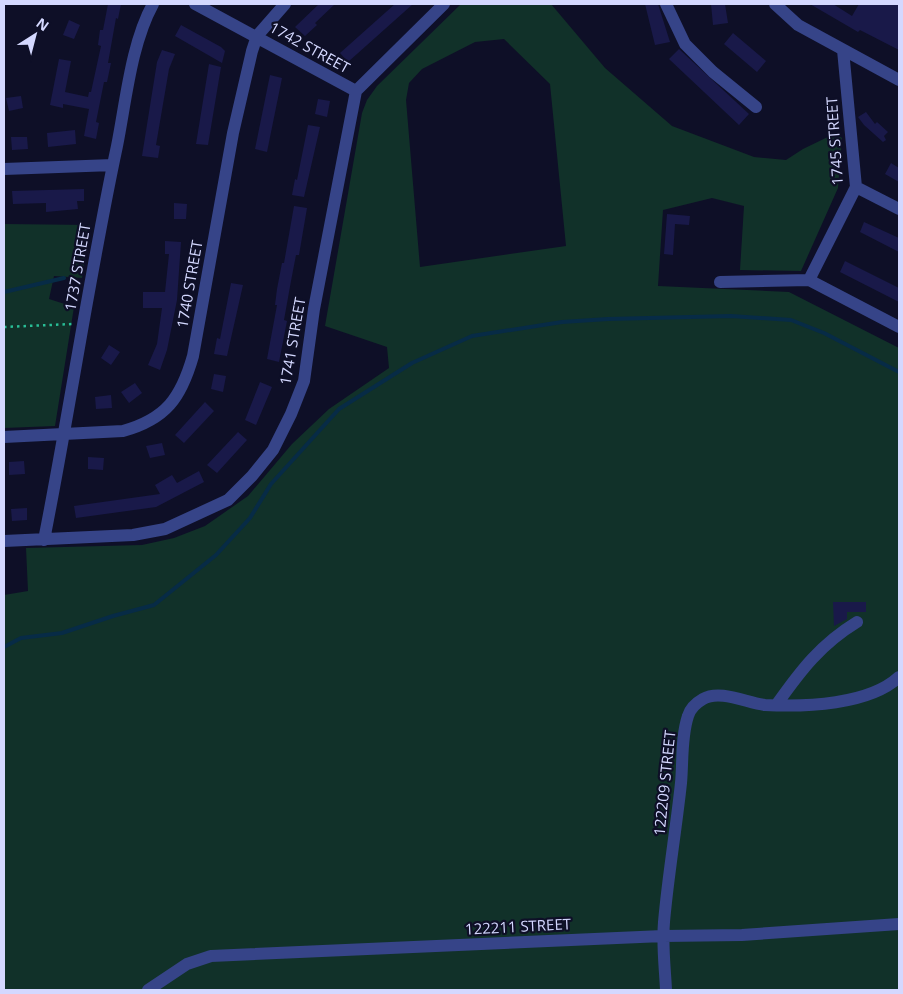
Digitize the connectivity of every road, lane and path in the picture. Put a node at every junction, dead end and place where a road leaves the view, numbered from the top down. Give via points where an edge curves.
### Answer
1 (153, 4) edge
2 (195, 4) edge
3 (285, 4) edge
4 (444, 4) edge
5 (666, 4) edge
6 (775, 4) edge
7 (256, 36) junction
8 (844, 50) junction
9 (899, 80) edge
10 (356, 91) junction
11 (756, 107) dead end
12 (112, 165) junction
13 (4, 169) edge
14 (856, 187) junction
15 (899, 209) edge
16 (809, 280) junction
17 (720, 282) dead end
18 (83, 324) junction
19 (4, 327) edge
20 (899, 327) edge
21 (65, 435) junction
22 (4, 437) edge
23 (44, 540) junction
24 (4, 541) edge
25 (857, 622) dead end
26 (899, 677) edge
27 (777, 704) junction
28 (899, 924) edge
29 (663, 936) junction
30 (148, 990) edge
31 (666, 990) edge

1 - 12 street, 1737 STREET via 137,46
2 - 7 street, 1742 STREET
3 - 7 street, 1740 STREET
4 - 10 street
5 - 11 street via 685,44
6 - 8 street via 798,25
7 - 10 street, 1742 STREET
7 - 21 street, 1740 STREET via 233,133 186,381 175,400 141,426 123,431
8 - 9 street
8 - 14 street, 1745 STREET
10 - 23 street, 1741 STREET via 314,309 304,381 273,450 228,500 165,529 133,535
12 - 13 street
12 - 18 street, 1737 STREET
14 - 15 street
14 - 16 street, 1745 STREET
16 - 17 street
16 - 20 street
18 - 19 path
18 - 21 street, 1737 STREET
21 - 22 street, 1740 STREET
21 - 23 street, 1737 STREET
23 - 24 street, 1741 STREET
25 - 27 street via 828,641
26 - 27 street, 122209 STREET via 863,696 832,702
27 - 29 street, 122209 STREET via 713,696 704,698 688,715
28 - 29 street, 122211 STREET via 742,935
29 - 30 street, 122211 STREET via 211,956 187,964
29 - 31 street, 122209 STREET

